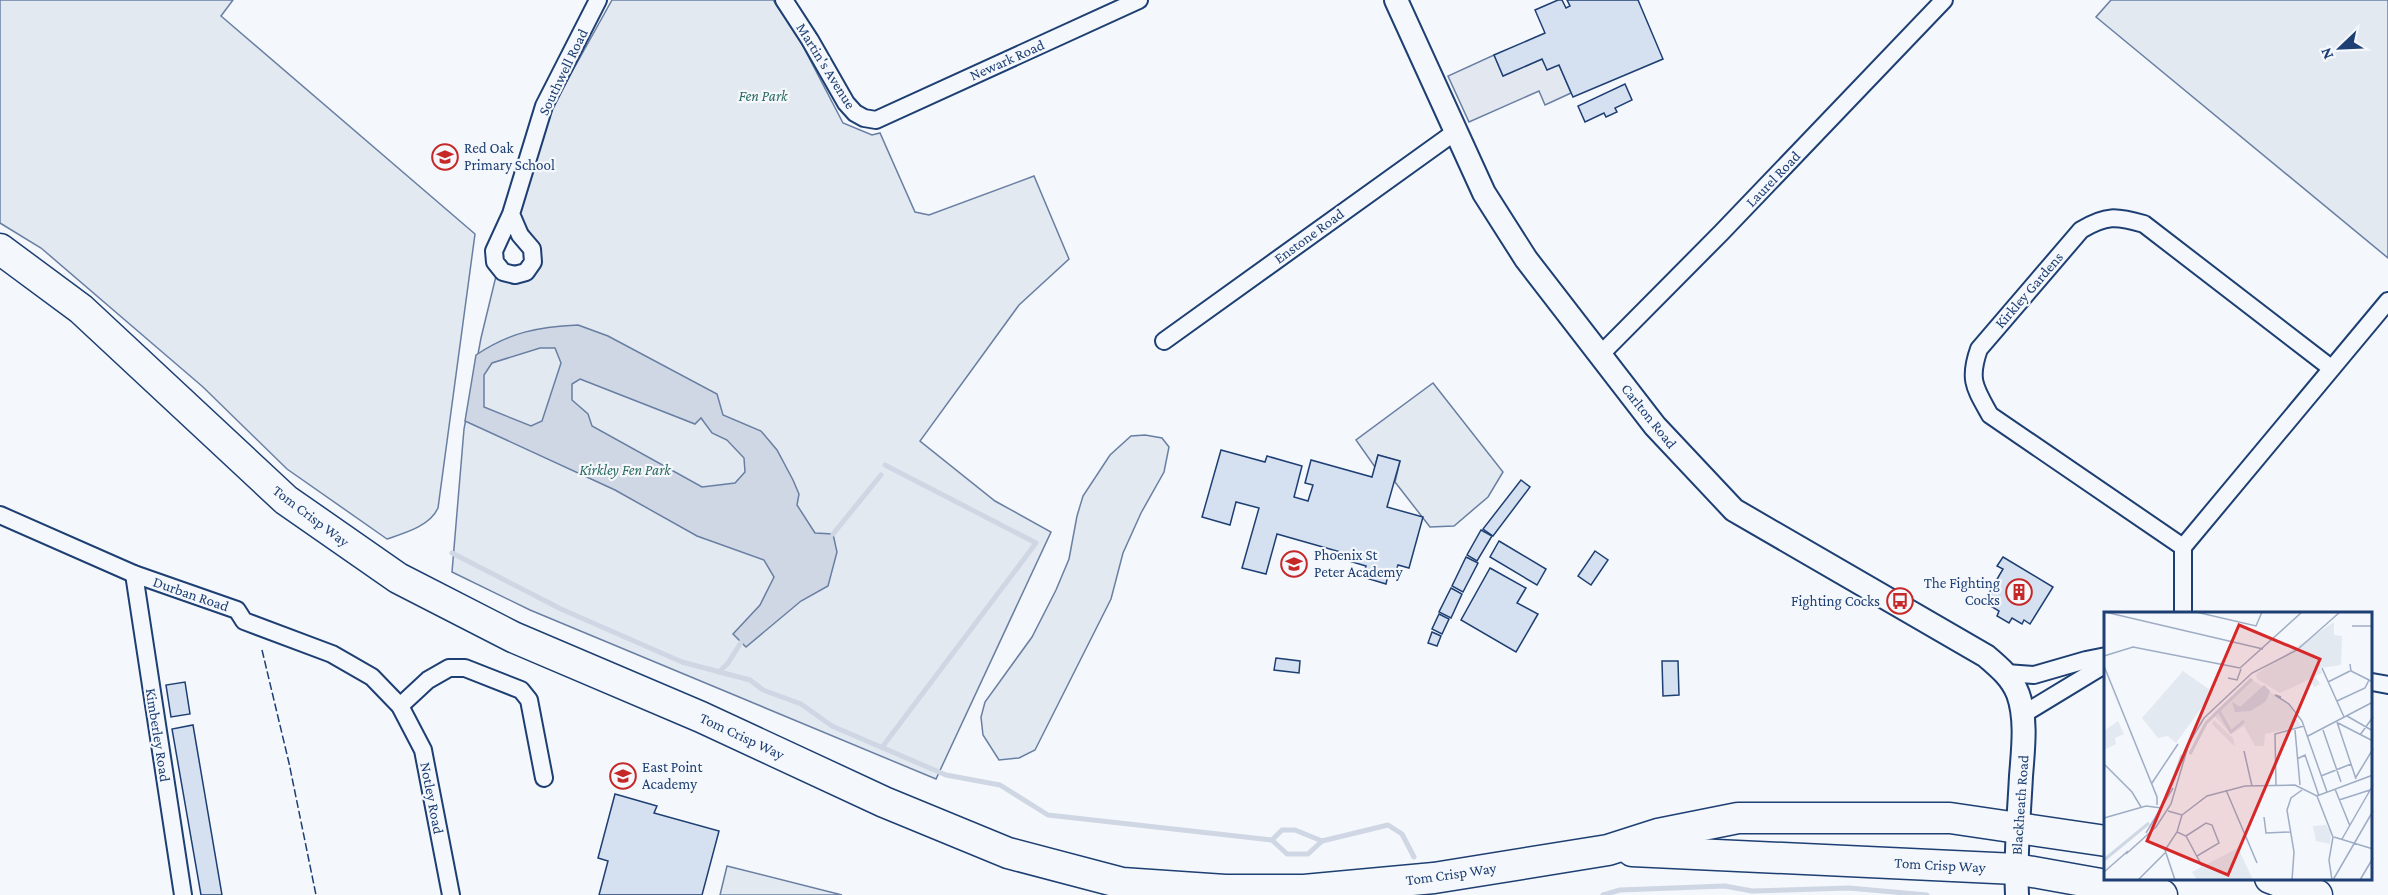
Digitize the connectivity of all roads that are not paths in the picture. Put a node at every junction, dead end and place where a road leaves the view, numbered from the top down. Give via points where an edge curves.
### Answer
1 (598, 0) edge
2 (784, 0) edge
3 (1139, 0) edge
4 (1396, 0) edge
5 (1944, 0) edge
6 (876, 120) joint
7 (1455, 132) junction
8 (511, 214) dead end
9 (0, 249) edge
10 (2388, 301) edge
11 (1164, 341) dead end
12 (1600, 355) junction
13 (2331, 368) junction
14 (0, 515) edge
15 (2183, 547) junction
16 (134, 574) junction
17 (2183, 612) edge
18 (2104, 656) edge
19 (2104, 665) edge
20 (2006, 673) junction
21 (2373, 682) edge
22 (2388, 685) edge
23 (400, 706) junction
24 (2022, 714) junction
25 (543, 778) dead end
26 (1800, 818) junction
27 (2019, 827) junction
28 (2104, 841) edge
29 (1608, 850) junction
30 (2104, 869) edge
31 (2156, 880) edge
32 (2273, 880) edge
33 (2016, 882) edge
34 (183, 895) edge
35 (451, 895) edge
36 (2162, 895) edge
37 (2187, 895) edge
38 (2317, 895) edge

1 - 8 street, Southwell Road via 544,106
2 - 6 street, Martin's Avenue via 846,103 855,113
3 - 6 street, Newark Road
4 - 7 street, Carlton Road
5 - 12 street, Laurel Road
7 - 11 street, Enstone Road
7 - 12 street, Carlton Road via 1497,216
9 - 29 highway, Tom Crisp Way via 81,309 286,500 398,578 513,637 1008,853 1122,882 1225,890 1304,890 1434,878
10 - 13 street
12 - 20 street, Carlton Road via 1655,426 1734,510 1986,656
13 - 15 street
13 - 15 street, Kirkley Gardens via 2144,224 2119,217 2098,220 2081,230 1979,349 1972,368 1975,388 1990,415
14 - 16 street, Durban Road
15 - 17 street
16 - 23 street, Durban Road via 237,610 244,621 332,654 372,678
16 - 34 street, Kimberley Road
18 - 20 street via 2034,675
19 - 24 street
20 - 24 street, Carlton Road via 2018,694
21 - 22 street
23 - 25 street via 428,680 449,668 465,668 521,690 529,700
23 - 35 street, Notley Road via 423,750
24 - 27 street, Blackheath Road
26 - 27 highway, Tom Crisp Way via 1950,818
26 - 29 highway, Tom Crisp Way via 1738,818 1658,834
26 - 33 highway via 1831,829 1998,840
27 - 28 highway, Tom Crisp Way
27 - 30 highway via 2035,855
27 - 33 street, Blackheath Road
29 - 33 highway, Tom Crisp Way
31 - 37 highway
32 - 38 highway
33 - 36 highway, Tom Crisp Way

